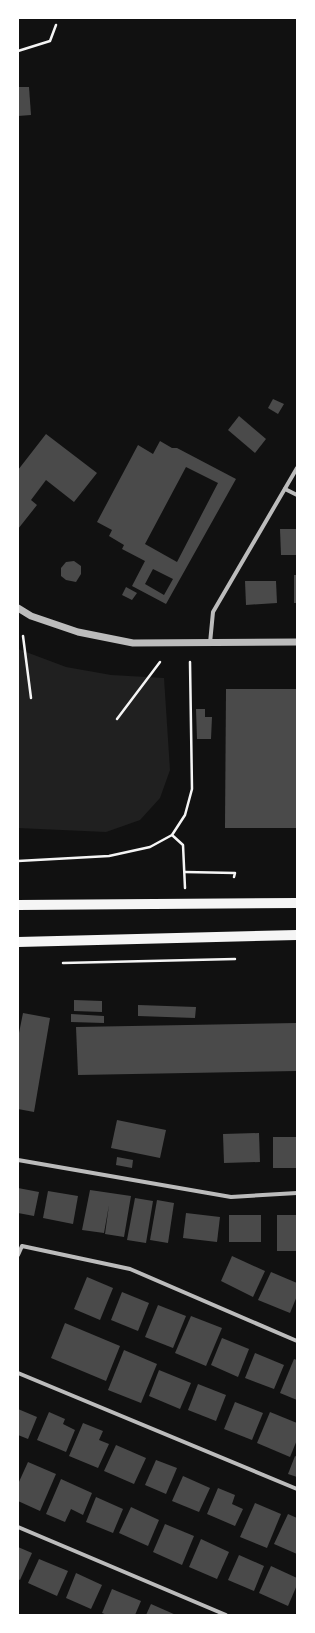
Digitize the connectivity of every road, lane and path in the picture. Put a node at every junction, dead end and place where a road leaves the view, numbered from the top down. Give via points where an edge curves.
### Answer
1 (56, 25) dead end
2 (18, 51) edge
3 (297, 468) edge
4 (285, 489) junction
5 (297, 494) edge
6 (18, 608) edge
7 (23, 636) dead end
8 (297, 642) edge
9 (210, 643) junction
10 (160, 662) dead end
11 (190, 662) dead end
12 (31, 698) dead end
13 (117, 720) dead end
14 (172, 835) junction
15 (18, 861) edge
16 (184, 865) dead end
17 (184, 872) dead end
18 (234, 876) dead end
19 (297, 903) edge
20 (18, 905) edge
21 (297, 935) edge
22 (18, 942) edge
23 (235, 958) dead end
24 (63, 963) dead end
25 (18, 1160) edge
26 (297, 1192) edge
27 (18, 1255) edge
28 (297, 1341) edge
29 (18, 1373) edge
30 (297, 1489) edge
31 (18, 1527) edge
32 (226, 1615) edge

1 - 2 path via 50,42
3 - 4 street
4 - 5 street
4 - 9 street via 213,612
6 - 9 street via 31,616 78,632 133,643
7 - 12 path
8 - 9 street
10 - 13 path
11 - 14 path via 192,789 185,814
14 - 15 path via 150,847 109,856
14 - 16 path via 183,845
17 - 18 path via 235,873
19 - 20 main road
21 - 22 main road
23 - 24 path
25 - 26 street via 231,1197
27 - 28 street via 22,1246 130,1269
29 - 30 street
31 - 32 street

